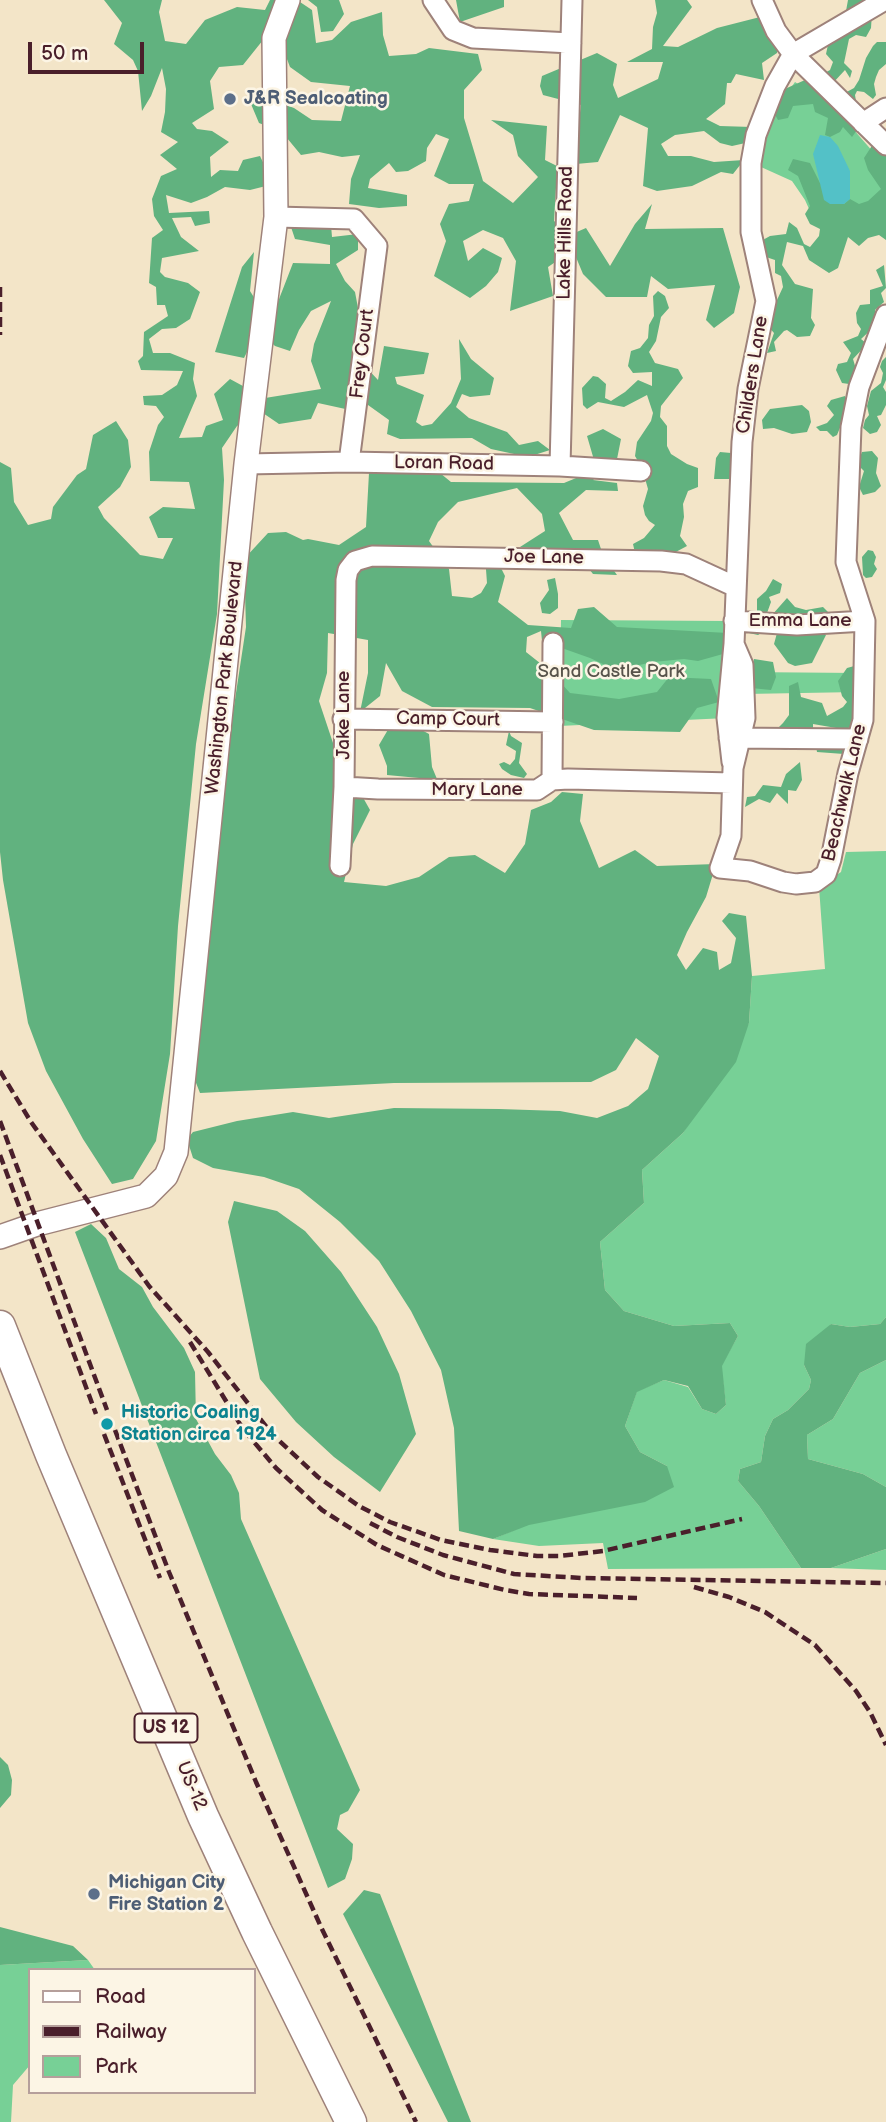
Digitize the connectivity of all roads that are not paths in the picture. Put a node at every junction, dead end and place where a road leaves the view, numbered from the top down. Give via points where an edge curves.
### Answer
1 (288, 0) edge
2 (432, 0) edge
3 (572, 0) edge
4 (762, 0) edge
5 (885, 0) edge
6 (571, 43) junction
7 (793, 54) junction
8 (886, 108) edge
9 (863, 123) junction
10 (886, 145) edge
11 (276, 217) junction
12 (886, 315) edge
13 (349, 462) junction
14 (246, 464) junction
15 (560, 466) junction
16 (641, 471) dead end
17 (350, 565) joint
18 (736, 587) junction
19 (734, 621) junction
20 (865, 621) junction
21 (553, 643) dead end
22 (343, 719) junction
23 (554, 722) junction
24 (735, 738) junction
25 (858, 739) junction
26 (733, 776) junction
27 (552, 780) junction
28 (344, 787) junction
29 (340, 866) dead end
30 (720, 868) joint
31 (0, 1237) edge
32 (0, 1326) edge
33 (351, 2122) edge

1 - 11 street, Washington Park Boulevard via 274,38
2 - 6 street via 453,30 473,38
3 - 6 street, Lake Hills Road
4 - 7 street via 776,32
5 - 7 street
6 - 15 street, Lake Hills Road
7 - 9 street
7 - 18 street, Childers Lane via 756,135 751,163 751,232 766,300 742,442
8 - 9 street
9 - 10 street
11 - 13 street, Frey Court via 354,219 377,246
11 - 14 street, Washington Park Boulevard
12 - 20 street, Beachwalk Lane via 859,387 851,427 846,562
13 - 14 street, Loran Road
13 - 15 street, Loran Road
14 - 31 street, Washington Park Boulevard via 176,1152 166,1176 146,1196
15 - 16 street, Loran Road
17 - 18 street, Joe Lane via 372,556 661,561 686,565
17 - 22 street, Jake Lane
18 - 19 street, Childers Lane
19 - 20 street, Emma Lane via 797,625
19 - 24 street, Childers Lane via 734,645 743,665 745,718
20 - 25 street, Beachwalk Lane via 863,720
21 - 23 street
22 - 23 street, Camp Court
22 - 28 street, Jake Lane
23 - 27 street
24 - 25 street
24 - 26 street, Childers Lane
25 - 30 street, Beachwalk Lane via 826,874 815,882 796,884
26 - 27 street, Mary Lane
26 - 30 street, Childers Lane via 731,836
27 - 28 street, Mary Lane via 537,790
28 - 29 street, Jake Lane
32 - 33 main road, US-12 / US 12 via 202,1813

